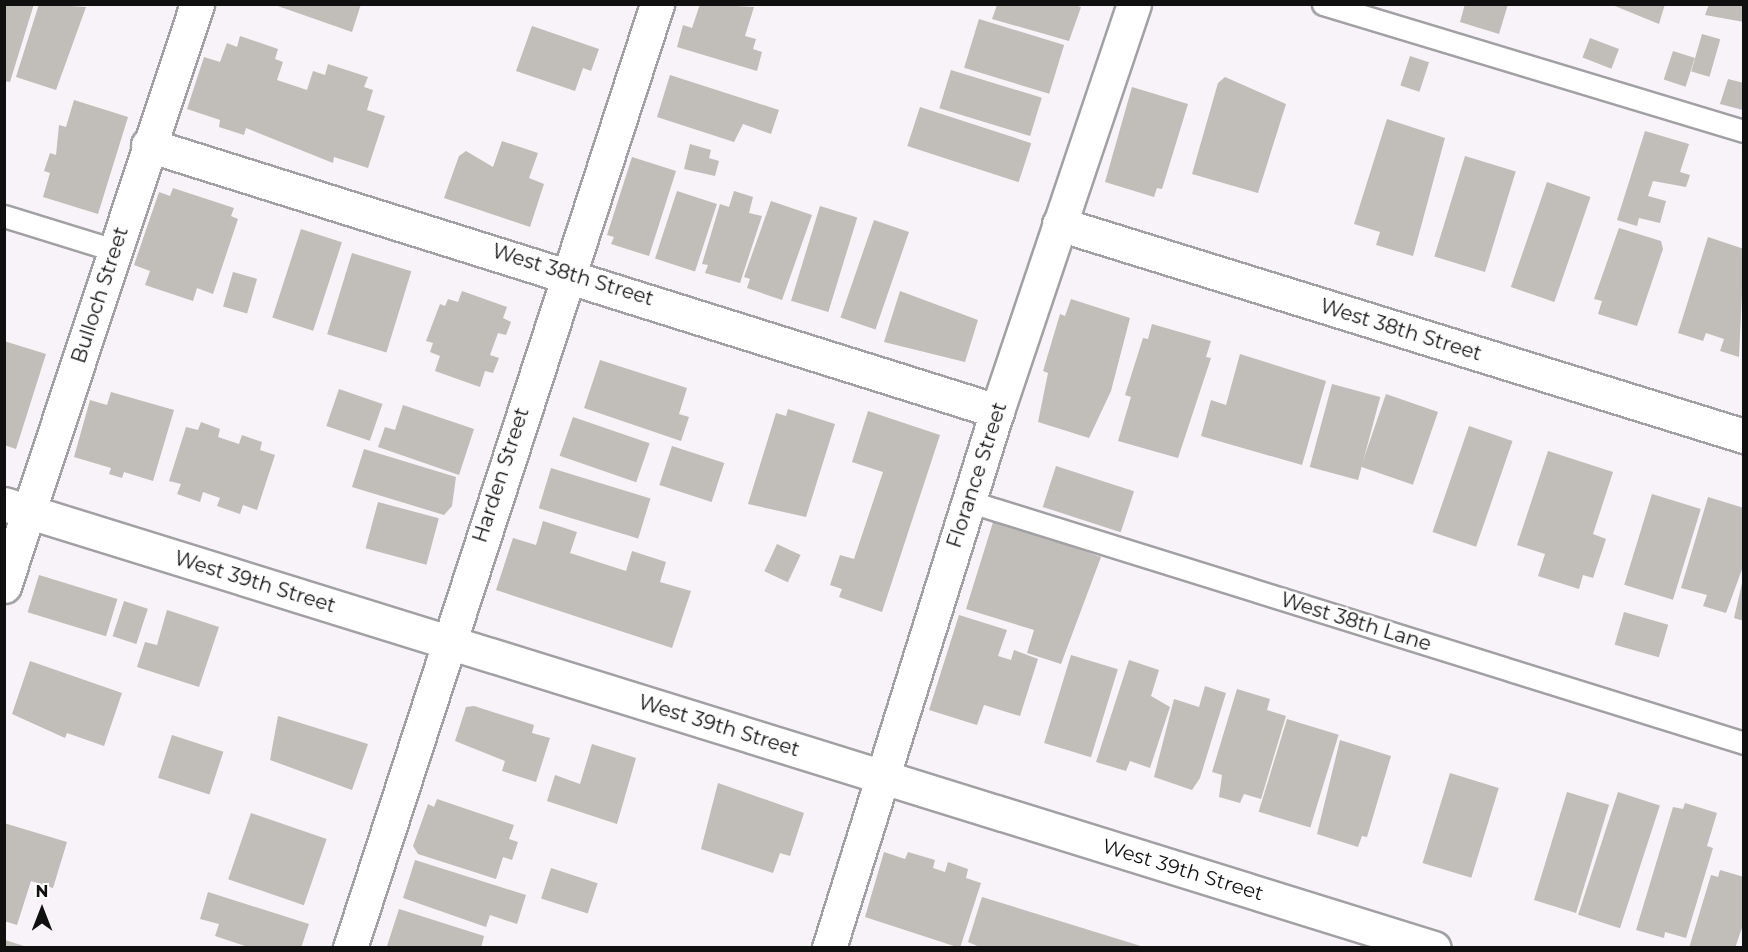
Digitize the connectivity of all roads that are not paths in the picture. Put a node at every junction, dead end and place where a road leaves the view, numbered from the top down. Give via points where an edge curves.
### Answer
1 (197, 4) edge
2 (657, 4) edge
3 (1134, 4) edge
4 (1323, 4) edge
5 (1743, 131) edge
6 (148, 145) junction
7 (4, 216) edge
8 (1059, 224) junction
9 (114, 250) junction
10 (566, 272) junction
11 (997, 411) junction
12 (1743, 436) edge
13 (968, 501) junction
14 (17, 508) edge
15 (4, 586) edge
16 (448, 642) junction
17 (1743, 743) edge
18 (882, 776) junction
19 (350, 948) edge
20 (829, 948) edge
21 (1434, 948) edge

1 - 6 street, Bulloch Street
2 - 10 street, Harden Street
3 - 8 street, Florance Street
4 - 5 lane
6 - 9 street, Bulloch Street
6 - 10 street, West 38th Street
7 - 9 lane
8 - 11 street, Florance Street
8 - 12 street, West 38th Street
9 - 14 street, Bulloch Street
10 - 11 street, West 38th Street
10 - 16 street, Harden Street
11 - 13 street, Florance Street
13 - 17 lane, West 38th Lane
13 - 18 street, Florance Street
14 - 15 street, Bulloch Street
14 - 16 street, West 39th Street
16 - 18 street, West 39th Street
16 - 19 street, Harden Street
18 - 20 street, Florance Street
18 - 21 street, West 39th Street

